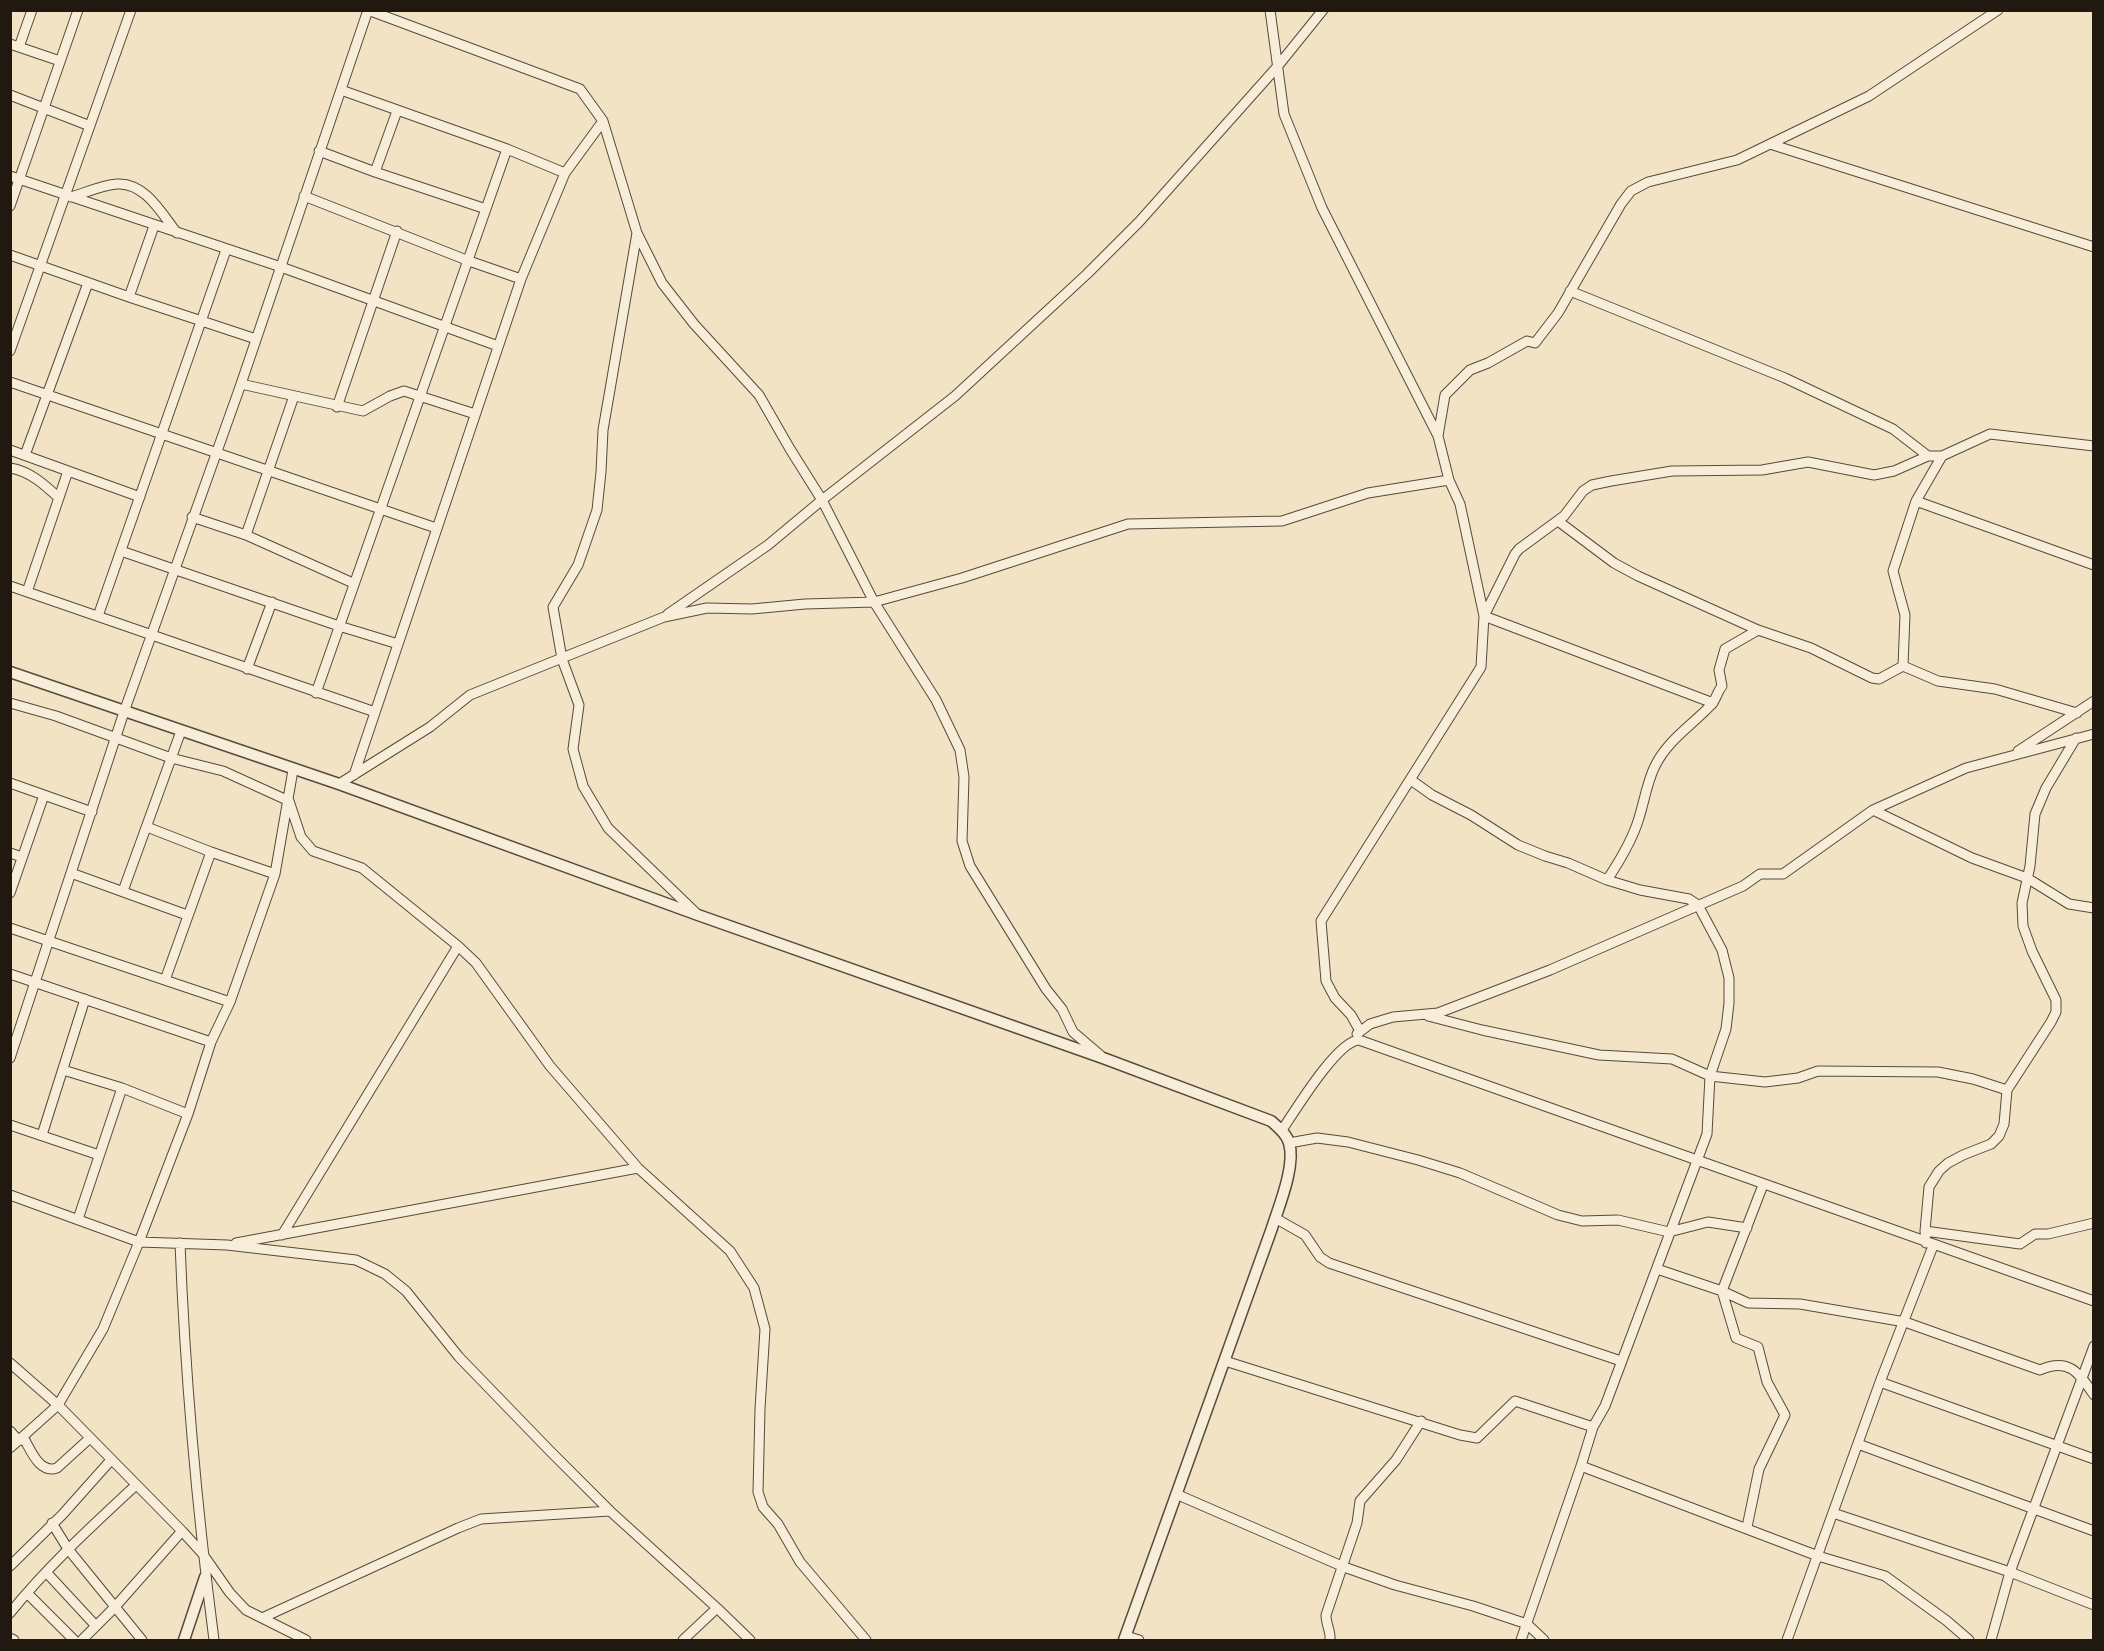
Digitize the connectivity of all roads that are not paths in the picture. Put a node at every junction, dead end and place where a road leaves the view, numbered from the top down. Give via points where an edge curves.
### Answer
1 (32, 10) edge
2 (78, 10) edge
3 (368, 10) edge
4 (1270, 10) edge
5 (1323, 10) edge
6 (1998, 10) edge
7 (131, 11) edge
8 (15, 45) edge
9 (60, 61) junction
10 (1277, 67) junction
11 (341, 90) junction
12 (10, 95) edge
13 (45, 107) junction
14 (397, 111) junction
15 (603, 121) junction
16 (90, 126) junction
17 (1770, 144) junction
18 (507, 149) junction
19 (319, 151) junction
20 (375, 172) junction
21 (565, 173) junction
22 (15, 177) edge
23 (68, 196) junction
24 (304, 196) junction
25 (10, 207) edge
26 (486, 209) junction
27 (154, 226) junction
28 (398, 231) junction
29 (177, 233) junction
30 (637, 233) junction
31 (2094, 247) edge
32 (226, 250) junction
33 (10, 255) edge
34 (469, 261) junction
35 (41, 266) junction
36 (281, 267) junction
37 (521, 279) junction
38 (88, 283) junction
39 (1570, 291) junction
40 (129, 297) junction
41 (372, 302) junction
42 (201, 322) junction
43 (444, 326) junction
44 (255, 339) junction
45 (498, 346) junction
46 (10, 351) edge
47 (10, 382) edge
48 (241, 384) junction
49 (47, 395) junction
50 (294, 396) junction
51 (420, 396) junction
52 (337, 406) junction
53 (475, 414) junction
54 (162, 434) junction
55 (1438, 436) junction
56 (2094, 446) edge
57 (10, 450) edge
58 (216, 453) junction
59 (26, 455) junction
60 (1928, 456) junction
61 (1942, 456) junction
62 (10, 468) edge
63 (268, 470) junction
64 (68, 471) junction
65 (1449, 480) junction
66 (140, 497) junction
67 (59, 498) junction
68 (822, 500) junction
69 (1916, 501) junction
70 (380, 509) junction
71 (192, 517) junction
72 (1558, 521) junction
73 (436, 528) junction
74 (246, 535) junction
75 (121, 550) junction
76 (2094, 565) edge
77 (174, 570) junction
78 (353, 583) junction
79 (10, 586) edge
80 (27, 592) junction
81 (272, 602) junction
82 (874, 602) junction
83 (98, 616) junction
84 (1484, 616) junction
85 (664, 617) junction
86 (339, 626) junction
87 (1758, 630) junction
88 (151, 633) junction
89 (398, 644) junction
90 (562, 658) junction
91 (1903, 666) junction
92 (248, 669) junction
93 (11, 673) edge
94 (316, 693) junction
95 (2094, 701) edge
96 (10, 703) edge
97 (1713, 703) junction
98 (124, 712) junction
99 (375, 712) junction
100 (2077, 712) junction
101 (181, 730) junction
102 (2094, 734) edge
103 (117, 737) junction
104 (2076, 738) junction
105 (2010, 756) junction
106 (171, 758) junction
107 (293, 770) junction
108 (354, 775) junction
109 (1411, 780) junction
110 (10, 783) edge
111 (339, 784) junction
112 (44, 795) junction
113 (289, 801) junction
114 (1873, 810) junction
115 (92, 812) junction
116 (147, 826) junction
117 (211, 852) junction
118 (10, 853) edge
119 (22, 857) junction
120 (70, 873) junction
121 (275, 874) junction
122 (2027, 878) junction
123 (1607, 880) junction
124 (123, 891) junction
125 (10, 893) edge
126 (1698, 905) junction
127 (2094, 908) edge
128 (187, 915) junction
129 (698, 915) junction
130 (10, 928) edge
131 (49, 940) junction
132 (458, 946) junction
133 (10, 974) edge
134 (165, 980) junction
135 (35, 982) junction
136 (85, 999) junction
137 (230, 1002) junction
138 (1420, 1014) junction
139 (1360, 1031) junction
140 (1352, 1041) junction
141 (211, 1042) junction
142 (11, 1054) edge
143 (1103, 1058) junction
144 (63, 1070) junction
145 (1710, 1076) junction
146 (122, 1088) junction
147 (2007, 1090) junction
148 (188, 1114) junction
149 (10, 1125) edge
150 (1282, 1130) junction
151 (42, 1135) junction
152 (1289, 1143) junction
153 (99, 1155) junction
154 (1698, 1161) junction
155 (638, 1168) junction
156 (1763, 1185) junction
157 (10, 1195) edge
158 (1275, 1218) junction
159 (78, 1219) junction
160 (2094, 1223) edge
161 (1747, 1228) junction
162 (1924, 1231) junction
163 (1669, 1232) junction
164 (282, 1235) junction
165 (139, 1242) junction
166 (180, 1243) junction
167 (1929, 1244) junction
168 (227, 1245) junction
169 (1657, 1269) junction
170 (1722, 1290) junction
171 (2094, 1301) edge
172 (1905, 1322) junction
173 (2094, 1346) edge
174 (1225, 1361) junction
175 (1622, 1361) junction
176 (13, 1370) edge
177 (2083, 1379) junction
178 (1880, 1382) junction
179 (2094, 1395) edge
180 (58, 1406) junction
181 (1421, 1421) junction
182 (1593, 1427) junction
183 (10, 1431) edge
184 (90, 1438) junction
185 (21, 1439) junction
186 (1858, 1444) junction
187 (2057, 1446) junction
188 (10, 1448) edge
189 (2094, 1459) edge
190 (111, 1460) junction
191 (1581, 1466) junction
192 (136, 1485) junction
193 (1176, 1494) junction
194 (2034, 1509) junction
195 (610, 1511) junction
196 (1833, 1513) junction
197 (52, 1523) junction
198 (1747, 1527) junction
199 (2094, 1531) edge
200 (182, 1532) junction
201 (68, 1548) junction
202 (202, 1553) junction
203 (1818, 1556) junction
204 (10, 1566) edge
205 (1344, 1567) junction
206 (46, 1572) junction
207 (2010, 1572) junction
208 (206, 1577) junction
209 (27, 1593) junction
210 (2094, 1605) edge
211 (114, 1608) junction
212 (717, 1608) junction
213 (10, 1613) edge
214 (262, 1618) junction
215 (1527, 1624) junction
216 (96, 1626) junction
217 (10, 1638) edge
218 (1125, 1639) edge
219 (14, 1641) edge
220 (74, 1641) edge
221 (82, 1641) edge
222 (142, 1641) edge
223 (184, 1641) edge
224 (214, 1641) edge
225 (306, 1641) edge
226 (683, 1641) edge
227 (750, 1641) edge
228 (867, 1641) edge
229 (1139, 1641) edge
230 (1330, 1641) edge
231 (1521, 1641) edge
232 (1544, 1641) edge
233 (1787, 1641) edge
234 (1969, 1641) edge
235 (1991, 1641) edge

1 - 8 street
2 - 9 street
3 - 11 street
3 - 15 street via 580,88
4 - 10 street
5 - 10 street
6 - 17 street via 1869,96
7 - 16 street
8 - 9 street
9 - 13 street
10 - 55 street via 1284,114 1322,208
10 - 68 street via 1087,274 955,396
11 - 14 street
11 - 19 street
12 - 13 street
13 - 16 street
13 - 22 street
14 - 18 street
14 - 20 street
15 - 21 street
15 - 30 street
16 - 23 street
17 - 31 street
17 - 39 street via 1737,160 1648,182 1631,191
18 - 21 street
18 - 26 street
19 - 20 street
19 - 24 street
20 - 26 street
21 - 37 street
22 - 23 street
22 - 25 street
23 - 27 street
23 - 29 street via 117,184 131,186 149,198
23 - 35 street
24 - 28 street
24 - 36 street
26 - 34 street
27 - 29 street
27 - 40 street
28 - 34 street
28 - 41 street
29 - 32 street
30 - 68 street via 662,282 694,324 759,395
30 - 90 street via 603,430 597,510 579,565 553,608
32 - 36 street
32 - 42 street
33 - 35 street
34 - 37 street
34 - 43 street
35 - 38 street
35 - 46 street
36 - 41 street
36 - 44 street
37 - 45 street
38 - 40 street
38 - 49 street
39 - 55 street via 1535,344 1527,341 1470,370 1445,396
39 - 60 street via 1796,383 1893,429
40 - 42 street
41 - 43 street
41 - 52 street
42 - 44 street
42 - 54 street
43 - 45 street
43 - 51 street
44 - 48 street
45 - 53 street
47 - 49 street
48 - 50 street
48 - 58 street
49 - 54 street
49 - 59 street
50 - 52 street
50 - 63 street
51 - 52 street via 404,391 363,411
51 - 53 street
51 - 70 street
53 - 73 street
54 - 58 street
54 - 66 street
55 - 65 street
56 - 61 street via 1989,434
57 - 59 street
58 - 63 street
58 - 71 street
59 - 64 street
60 - 61 street
60 - 72 street via 1874,475 1808,462 1762,470 1672,471 1611,481 1583,491
61 - 69 street
62 - 67 street via 20,469 42,482
63 - 70 street
63 - 74 street
64 - 66 street
64 - 67 street
65 - 82 street via 1368,493 1282,520 1128,524
65 - 84 street via 1460,504
66 - 75 street
67 - 80 street
68 - 82 street
68 - 85 street via 768,545
69 - 76 street
69 - 91 street via 1893,571 1905,615
70 - 73 street
70 - 78 street
71 - 74 street
71 - 77 street
72 - 84 street via 1515,554
72 - 87 street via 1614,563
73 - 89 street
74 - 78 street
75 - 77 street
75 - 83 street
77 - 81 street
77 - 88 street
78 - 86 street
79 - 80 street
80 - 83 street
81 - 86 street
81 - 92 street
82 - 85 street via 707,608
82 - 143 street via 936,700 960,750 964,777 962,841 970,867 1074,1032
83 - 88 street
84 - 97 street
84 - 109 street via 1481,667
85 - 90 street
86 - 89 street
86 - 94 street
87 - 91 street via 1796,641 1879,680
87 - 97 street via 1725,649 1719,670 1722,686
88 - 92 street
88 - 98 street
89 - 99 street
90 - 108 street via 470,695 430,727
90 - 129 street via 579,705 573,749 583,786 608,828
91 - 100 street via 1938,681 1995,689
92 - 94 street
93 - 98 street
94 - 99 street
95 - 100 street
96 - 103 street
97 - 123 street via 1663,752 1624,855
98 - 101 street
98 - 103 street
99 - 108 street
100 - 105 street
101 - 106 street
101 - 107 street
102 - 104 street
103 - 106 street
103 - 115 street
104 - 105 street
104 - 122 street via 2035,814
105 - 114 street via 1966,768
106 - 113 street via 223,771
106 - 116 street
107 - 111 street
107 - 113 street
108 - 111 street
109 - 123 street via 1518,845
109 - 139 street via 1321,921 1326,981
110 - 112 street
111 - 129 street
112 - 115 street
112 - 119 street
113 - 121 street
113 - 132 street via 301,837 314,851 362,868
114 - 122 street via 1972,858
114 - 126 street via 1783,874 1760,874 1743,886
115 - 120 street
116 - 117 street
116 - 124 street
117 - 121 street
117 - 128 street
118 - 119 street
119 - 125 street
120 - 124 street
120 - 131 street
121 - 137 street
122 - 127 street via 2069,904
122 - 147 street via 2023,926 2056,1000 2056,1012
123 - 126 street via 1689,899
124 - 128 street
126 - 138 street via 1550,970 1438,1012
126 - 145 street via 1722,950 1729,978 1726,1029
128 - 134 street
129 - 143 street
130 - 131 street
131 - 134 street
131 - 135 street
132 - 155 street via 476,963 550,1066
132 - 164 street
133 - 135 street
134 - 137 street
135 - 136 street
135 - 142 street
136 - 141 street
136 - 144 street
137 - 141 street
138 - 139 street via 1393,1017
138 - 145 street via 1599,1054 1672,1059
139 - 140 street
140 - 150 street via 1330,1062
140 - 154 street via 1394,1052
141 - 148 street
143 - 150 street via 1271,1121
144 - 146 street
144 - 151 street
145 - 147 street via 1765,1082 1818,1071 1938,1072
145 - 154 street via 1707,1134
146 - 148 street
146 - 153 street
147 - 162 street via 1999,1136 1991,1144 1948,1164 1929,1187
148 - 165 street
149 - 151 street
150 - 152 street
151 - 153 street
152 - 158 street via 1291,1161
152 - 163 street via 1317,1138 1348,1142 1460,1173 1570,1219 1618,1220
153 - 159 street
154 - 156 street
154 - 163 street
155 - 164 street
155 - 228 street via 730,1251 754,1288 765,1329 758,1492 763,1507 800,1562
156 - 161 street
156 - 167 street
157 - 159 street
158 - 174 street
158 - 175 street via 1305,1235 1329,1263
159 - 165 street
160 - 162 street via 2036,1234 2020,1244
161 - 163 street via 1708,1222
161 - 170 street
162 - 167 street
163 - 169 street
164 - 168 street
165 - 166 street
165 - 180 street via 103,1329
166 - 168 street
166 - 202 street via 183,1330
167 - 171 street
167 - 172 street
168 - 195 street via 356,1260 385,1274 406,1291 459,1357
169 - 170 street
169 - 175 street
170 - 172 street via 1748,1303 1800,1304
170 - 198 street via 1736,1338 1758,1347 1767,1382 1785,1414 1759,1470
172 - 177 street via 2040,1370 2053,1364 2065,1366
172 - 178 street
173 - 177 street
174 - 181 street
174 - 193 street
175 - 182 street
176 - 180 street
177 - 179 street
177 - 187 street
178 - 186 street
178 - 187 street
180 - 184 street
180 - 185 street
181 - 182 street via 1476,1438 1515,1401
181 - 205 street via 1396,1460 1360,1501
182 - 191 street
183 - 185 street
184 - 185 street via 51,1470 38,1462
184 - 190 street
185 - 188 street
186 - 194 street
186 - 196 street
187 - 189 street
187 - 194 street
190 - 192 street
190 - 197 street
191 - 198 street
191 - 215 street
192 - 200 street
192 - 201 street
193 - 205 street
193 - 218 street
194 - 199 street
194 - 207 street
195 - 212 street
195 - 214 street via 481,1519
196 - 203 street
196 - 207 street
197 - 201 street
197 - 204 street
198 - 203 street
200 - 202 street
200 - 211 street
201 - 206 street
201 - 211 street
202 - 208 street
202 - 214 street via 230,1593 246,1610
203 - 233 street
203 - 234 street via 1892,1580
205 - 215 street
205 - 230 street via 1326,1615
206 - 209 street
206 - 216 street
207 - 210 street
207 - 235 street
208 - 223 street
208 - 224 street
209 - 213 street
209 - 220 street
211 - 216 street
211 - 222 street
212 - 226 street
212 - 227 street
214 - 225 street
215 - 231 street
215 - 232 street
216 - 221 street
217 - 219 street
218 - 229 street

